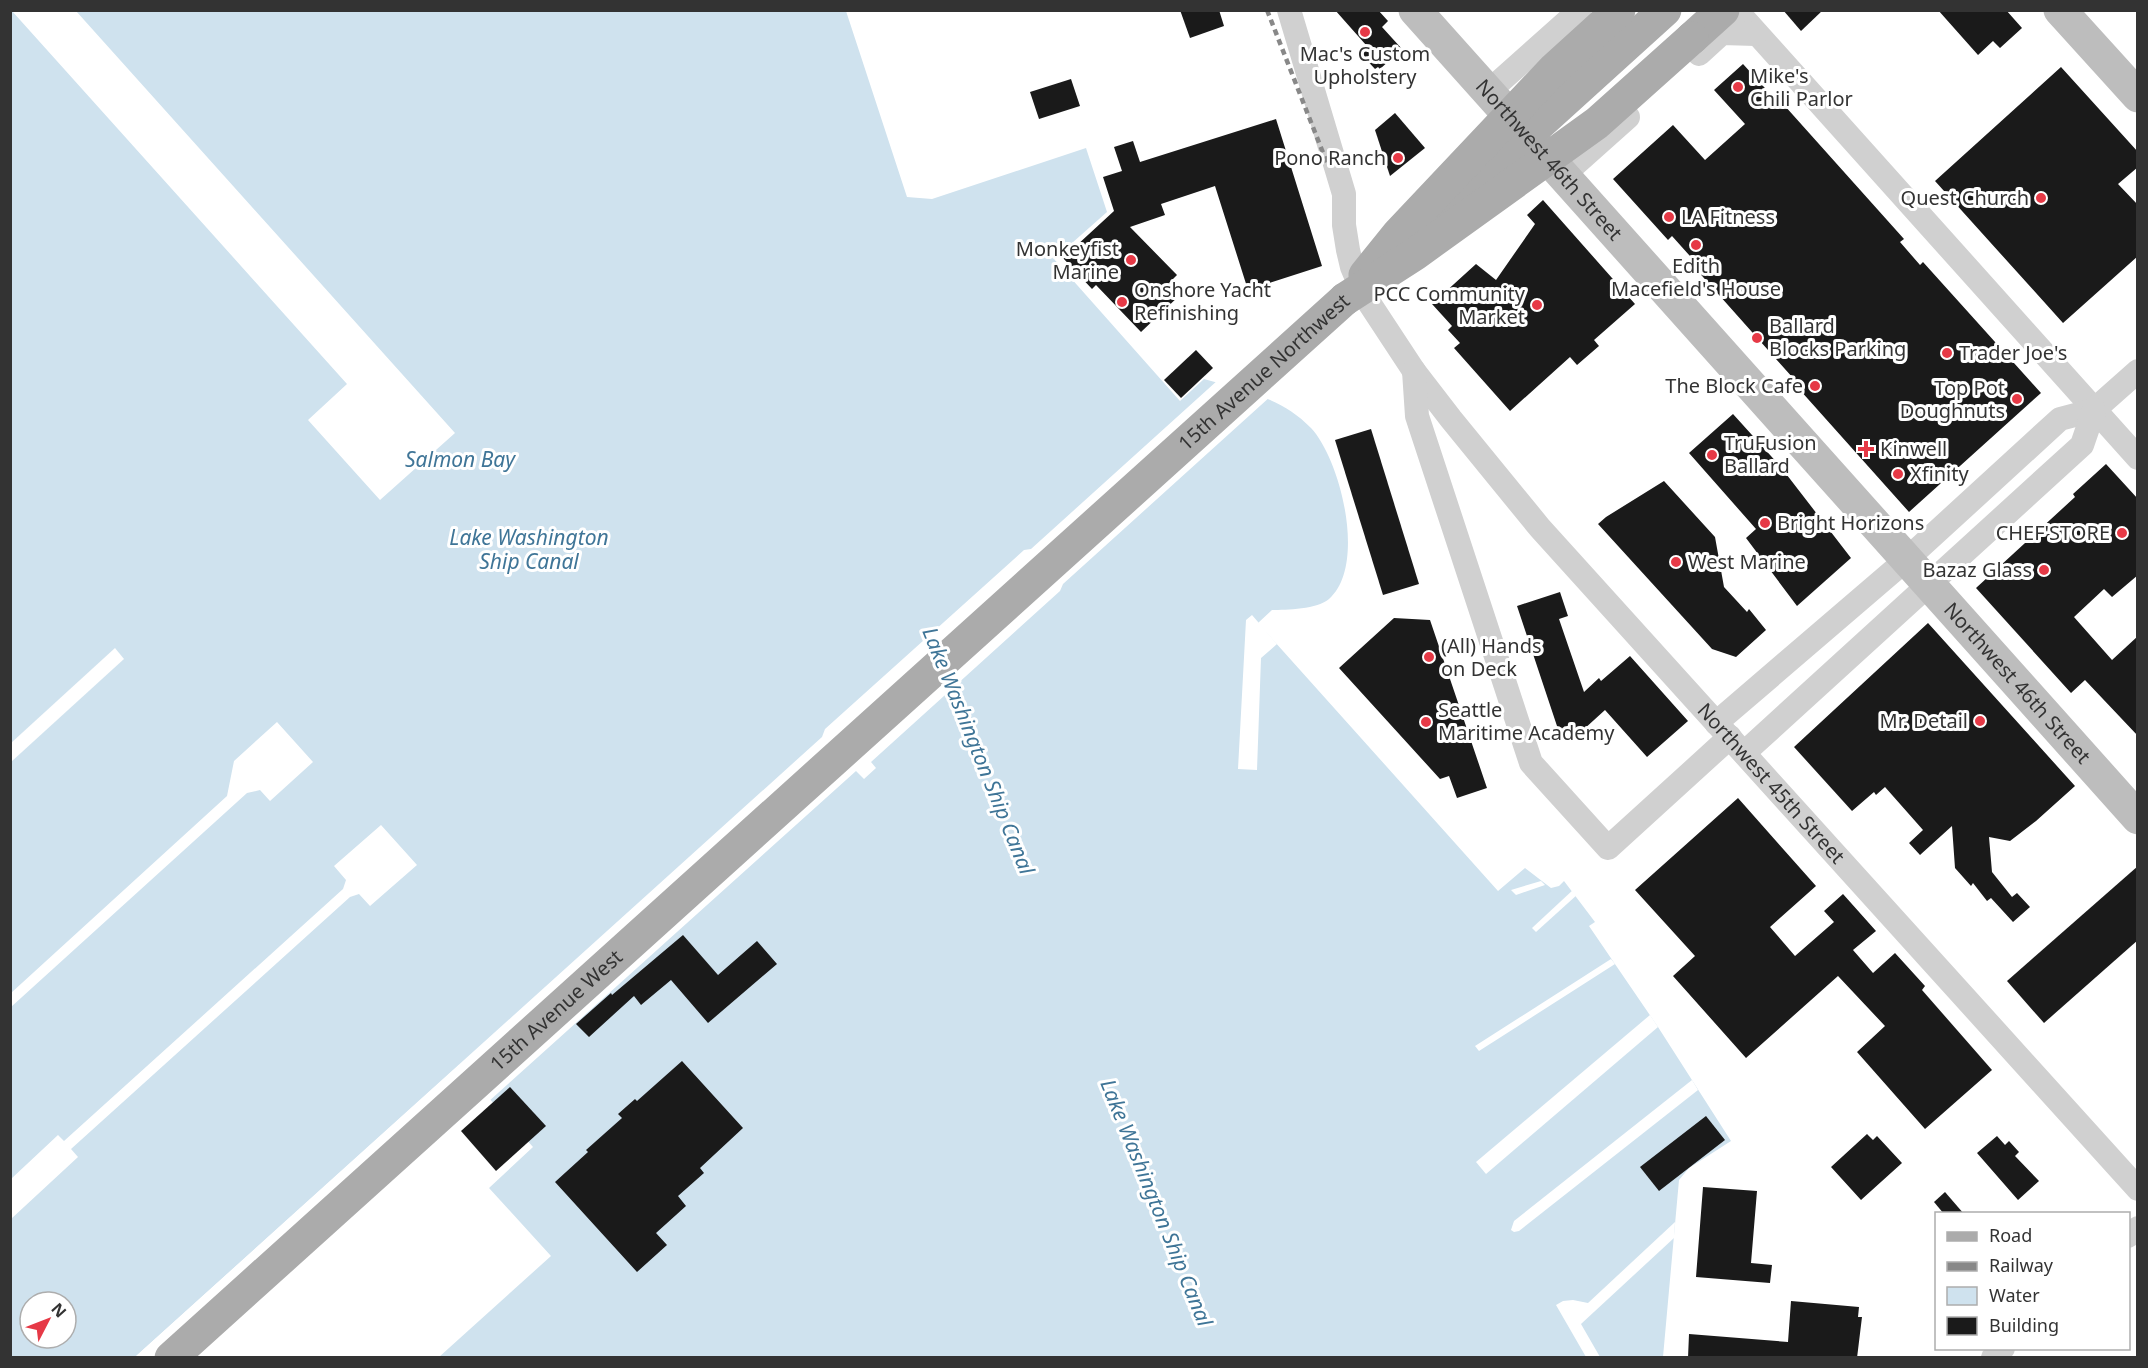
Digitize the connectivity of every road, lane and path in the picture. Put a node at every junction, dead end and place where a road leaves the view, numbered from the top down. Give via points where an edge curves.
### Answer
1 (1289, 10) edge
2 (1415, 10) edge
3 (1580, 10) edge
4 (1619, 10) edge
5 (1665, 10) edge
6 (1723, 10) edge
7 (1736, 10) edge
8 (2060, 10) edge
9 (1756, 34) junction
10 (1488, 92) junction
11 (2138, 96) edge
12 (1563, 175) junction
13 (1345, 299) junction
14 (1414, 371) junction
15 (2138, 371) edge
16 (2094, 410) junction
17 (2138, 458) edge
18 (1906, 560) junction
19 (1929, 585) junction
20 (942, 663) joint
21 (1730, 738) junction
22 (2138, 818) edge
23 (2138, 1189) edge
24 (171, 1358) edge

1 - 14 street, Northwest 45th Street via 1344,194 1344,225 1352,267 1364,295
2 - 10 street, Northwest 46th Street
3 - 10 street
4 - 13 main road, bridge via 1553,70 1398,234
5 - 13 main road, 15th Avenue Northwest, bridge
6 - 13 main road, bridge via 1597,123 1415,254
7 - 9 street
8 - 11 street
9 - 12 street via 1722,33
9 - 16 street
10 - 12 street, Northwest 46th Street
12 - 18 street, Northwest 46th Street
13 - 20 main road, 15th Avenue Northwest
14 - 21 street, Northwest 45th Street via 1540,528
14 - 21 street via 1417,416 1531,763 1608,848
15 - 16 street
16 - 17 street
16 - 18 street via 2060,419
16 - 19 street via 2082,445
18 - 19 street, Northwest 46th Street
18 - 21 street
19 - 21 street
19 - 22 street, Northwest 46th Street
20 - 24 main road, 15th Avenue West
21 - 23 street, Northwest 45th Street

